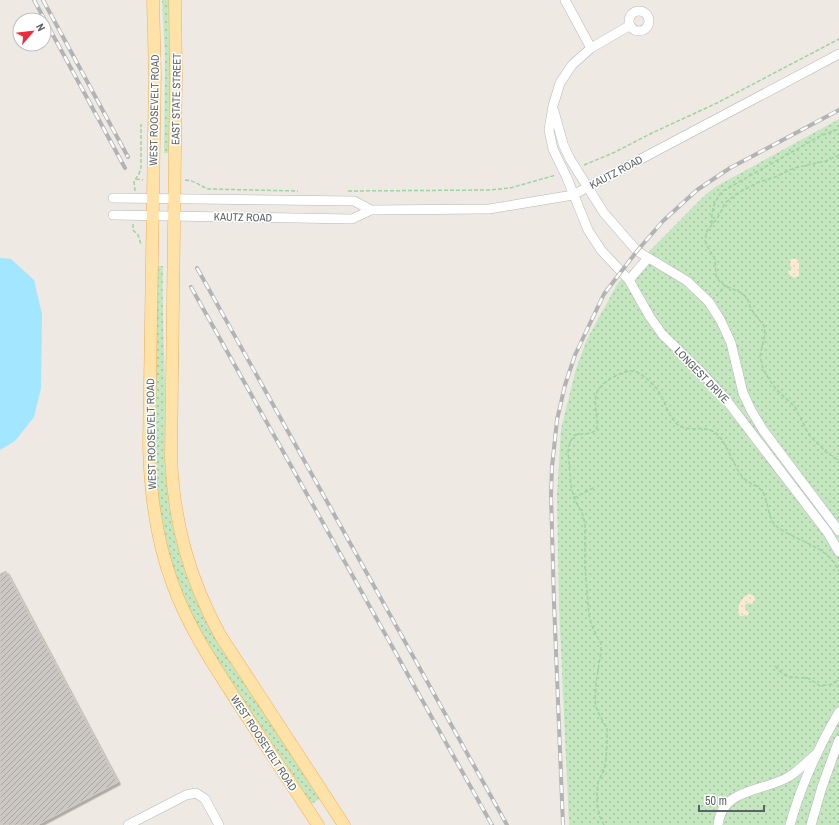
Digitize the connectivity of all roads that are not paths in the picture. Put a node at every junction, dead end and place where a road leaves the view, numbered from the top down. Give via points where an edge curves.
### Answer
1 (154, 0) edge
2 (175, 0) edge
3 (565, 0) edge
4 (629, 26) dead end
5 (591, 48) junction
6 (839, 54) edge
7 (553, 106) junction
8 (587, 188) junction
9 (573, 195) junction
10 (114, 198) dead end
11 (152, 199) junction
12 (174, 199) junction
13 (371, 210) junction
14 (113, 214) dead end
15 (152, 215) junction
16 (174, 215) junction
17 (648, 258) junction
18 (628, 280) junction
19 (839, 531) edge
20 (839, 552) edge
21 (839, 712) edge
22 (839, 740) edge
23 (816, 754) junction
24 (128, 825) edge
25 (219, 825) edge
26 (318, 825) edge
27 (344, 825) edge
28 (718, 825) edge
29 (790, 825) edge
30 (811, 825) edge

1 - 11 main road, WEST ROOSEVELT ROAD
2 - 12 main road, EAST STATE STREET
3 - 5 street
4 - 5 street, LONGEST DRIVE
5 - 7 street, LONGEST DRIVE via 572,65 560,83
6 - 8 street, KAUTZ ROAD
7 - 8 street, LONGEST DRIVE via 562,144
7 - 9 street, LONGEST DRIVE via 549,130 553,149
8 - 9 street, KAUTZ ROAD
8 - 17 street, LONGEST DRIVE via 625,238
9 - 13 street, KAUTZ ROAD via 489,208
9 - 18 street, LONGEST DRIVE via 588,230 601,250
10 - 11 street, KAUTZ ROAD
11 - 12 street, KAUTZ ROAD
11 - 15 main road, WEST ROOSEVELT ROAD
12 - 13 street, KAUTZ ROAD via 354,201
12 - 16 main road, WEST ROOSEVELT ROAD
13 - 16 street, KAUTZ ROAD via 352,219
14 - 15 street, KAUTZ ROAD
15 - 16 street, KAUTZ ROAD
15 - 26 main road, WEST ROOSEVELT ROAD via 149,462 153,508 164,557 178,600 200,644
16 - 27 main road, WEST ROOSEVELT ROAD via 171,458 175,507 183,545 200,594 220,635
17 - 18 street
17 - 19 street, LONGEST DRIVE via 687,281 709,302 731,343 743,393 750,410 762,430
18 - 20 street, LONGEST DRIVE via 662,334 724,397 828,532
21 - 23 street
22 - 30 street
23 - 28 street via 791,776 730,800 720,815
23 - 29 street via 797,800
24 - 25 street via 186,795 196,793 205,799

